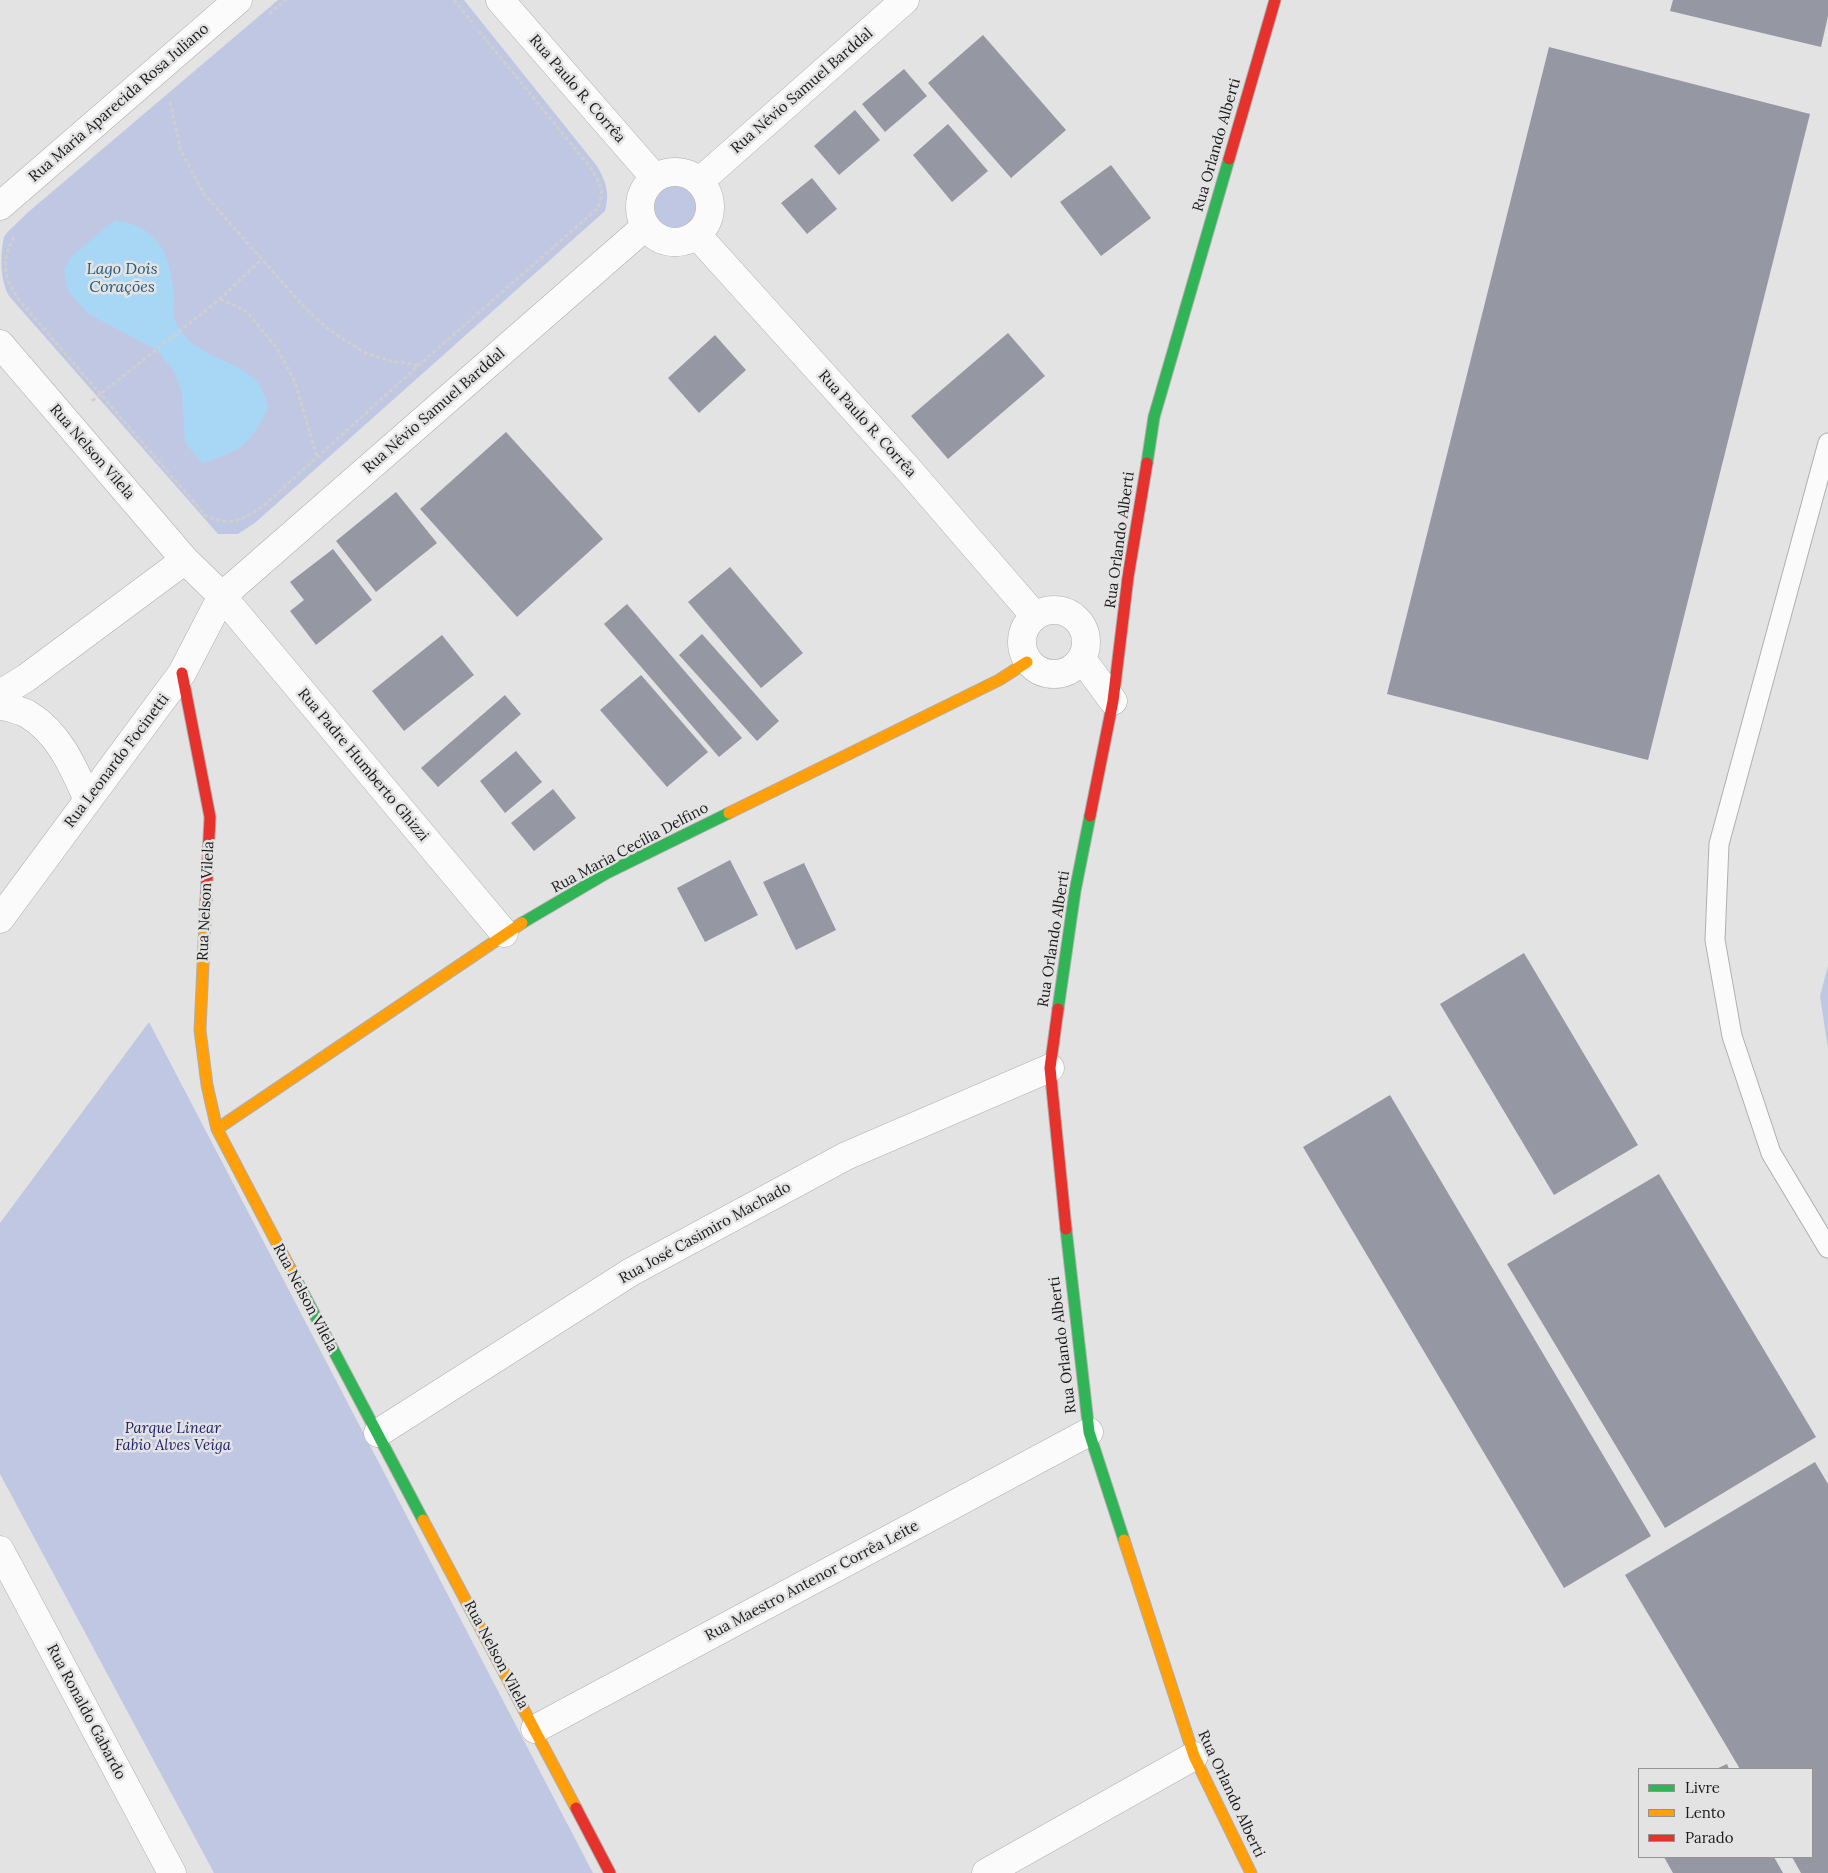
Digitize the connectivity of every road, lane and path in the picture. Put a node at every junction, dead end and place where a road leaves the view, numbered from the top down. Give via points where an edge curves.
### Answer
1 (238, 0) edge
2 (286, 0) edge
3 (454, 0) edge
4 (500, 0) edge
5 (1275, 0) edge
6 (896, 3) edge
7 (264, 19) dead end
8 (162, 107) dead end
9 (655, 178) junction
10 (700, 181) junction
11 (0, 206) edge
12 (646, 226) junction
13 (18, 233) dead end
14 (697, 235) junction
15 (262, 260) junction
16 (220, 298) junction
17 (0, 344) edge
18 (419, 365) junction
19 (101, 394) junction
20 (66, 422) junction
21 (1828, 443) edge
22 (317, 457) junction
23 (185, 560) junction
24 (222, 596) junction
25 (1034, 616) junction
26 (1082, 660) junction
27 (1027, 662) junction
28 (182, 673) junction
29 (0, 694) edge
30 (1113, 701) junction
31 (0, 705) edge
32 (88, 800) junction
33 (0, 919) edge
34 (504, 933) junction
35 (1050, 1068) junction
36 (216, 1128) junction
37 (1828, 1248) edge
38 (1088, 1432) junction
39 (378, 1433) junction
40 (0, 1550) edge
41 (535, 1729) junction
42 (1194, 1756) junction
43 (172, 1873) edge
44 (610, 1873) edge
45 (986, 1873) edge
46 (1251, 1873) edge

1 - 11 street, Rua Maria Aparecida Rosa Juliano
2 - 7 path
3 - 18 path via 590,167 603,195 591,217
4 - 9 street, Rua Paulo R. Corrêa
5 - 30 street, Rua Orlando Alberti via 1154,417 1131,557
6 - 10 street, Rua Névio Samuel Barddal
8 - 15 path via 169,100 181,151 204,194
9 - 10 street via 681,172
9 - 12 street via 648,185 640,208
10 - 14 street via 710,202 709,217
12 - 14 street via 663,240 677,242
12 - 24 street, Rua Névio Samuel Barddal
13 - 19 path via 6,252 7,284
14 - 25 street, Rua Paulo R. Corrêa via 908,469
15 - 16 path
15 - 18 path via 305,308 348,343 367,354
16 - 19 path
16 - 22 path via 246,311 277,348 295,382
17 - 20 street, Rua Nelson Vilela
18 - 22 path
19 - 20 path
19 - 22 path via 206,516 222,522 244,519 262,507
20 - 23 street, Rua Nelson Vilela
21 - 37 lane via 1719,844 1715,940 1732,1036 1771,1153
23 - 24 street, Rua Nelson Vilela
23 - 29 street
24 - 28 street, Rua Leonardo Focinetti
24 - 34 street, Rua Padre Humberto Ghizzi
25 - 26 street via 1050,609 1069,612 1082,625 1087,642
25 - 27 street via 1023,629 1021,646
26 - 27 street via 1071,671 1055,675 1039,672
26 - 30 street
27 - 34 street, Rua Maria Cecília Delfino via 999,680 607,873
28 - 32 street, Rua Leonardo Focinetti
28 - 36 street, Rua Nelson Vilela via 210,817 200,1030
30 - 35 street, Rua Orlando Alberti via 1075,891
31 - 32 street via 28,714 47,729 63,750
32 - 33 street, Rua Leonardo Focinetti
34 - 36 street, Rua Maria Cecília Delfino
35 - 38 street, Rua Orlando Alberti
35 - 39 street, Rua José Casimiro Machado via 846,1156 674,1249 632,1272
36 - 39 street, Rua Nelson Vilela
38 - 41 street, Rua Maestro Antenor Corrêa Leite
38 - 42 street, Rua Orlando Alberti
39 - 41 street, Rua Nelson Vilela
40 - 43 street, Rua Ronaldo Gabardo
41 - 44 street, Rua Nelson Vilela
42 - 45 street
42 - 46 street, Rua Orlando Alberti

